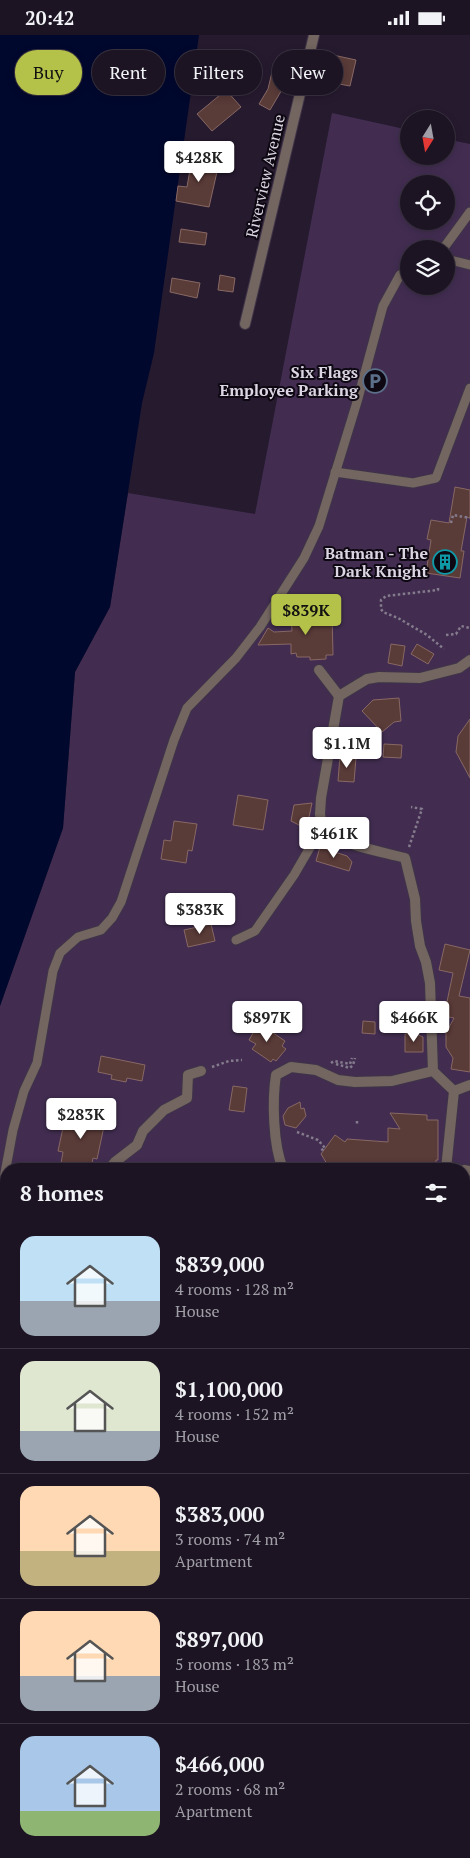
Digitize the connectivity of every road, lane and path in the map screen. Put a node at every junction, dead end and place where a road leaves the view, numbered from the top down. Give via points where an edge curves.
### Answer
1 (314, 35) edge
2 (470, 212) edge
3 (450, 240) edge
4 (455, 261) edge
5 (470, 265) edge
6 (400, 275) edge
7 (245, 324) dead end
8 (470, 388) edge
9 (335, 472) junction
10 (470, 518) edge
11 (452, 523) dead end
12 (438, 588) dead end
13 (470, 628) edge
14 (446, 635) dead end
15 (444, 649) dead end
16 (470, 660) edge
17 (319, 670) dead end
18 (338, 696) junction
19 (411, 807) dead end
20 (322, 827) junction
21 (405, 857) junction
22 (236, 940) dead end
23 (242, 1060) dead end
24 (328, 1069) dead end
25 (332, 1069) dead end
26 (201, 1071) joint
27 (433, 1071) junction
28 (470, 1085) edge
29 (454, 1091) junction
30 (357, 1121) dead end
31 (357, 1126) dead end
32 (297, 1132) dead end
33 (320, 1151) dead end
34 (7, 1163) edge
35 (116, 1163) edge
36 (281, 1163) edge
37 (447, 1163) edge

1 - 7 street, Riverview Avenue
2 - 3 lane
4 - 5 lane
6 - 9 lane via 383,306
8 - 9 lane via 436,478 413,483
9 - 34 lane via 319,525 284,591 236,658 187,708 121,902 112,919 100,930 78,937 60,953 53,971 37,1063 24,1091
10 - 11 path via 453,515
12 - 15 path via 386,596 381,600 381,609 428,635
13 - 14 path via 461,626 456,634
16 - 18 street via 459,667 420,678 368,679
17 - 18 street
18 - 20 street via 321,798
19 - 21 path via 422,809
20 - 21 street via 346,841
20 - 22 lane via 255,931
21 - 27 street via 415,899 420,946 430,983
23 - 26 path
24 - 25 path via 334,1061 350,1064 354,1058 350,1068 337,1064
26 - 35 street via 188,1075 187,1098 164,1110 143,1131 137,1145
27 - 29 street
27 - 36 street via 392,1081 355,1082 338,1080 316,1070 291,1067 276,1075 275,1123
28 - 29 street
29 - 37 street
30 - 31 path
32 - 33 path via 322,1143 325,1148

